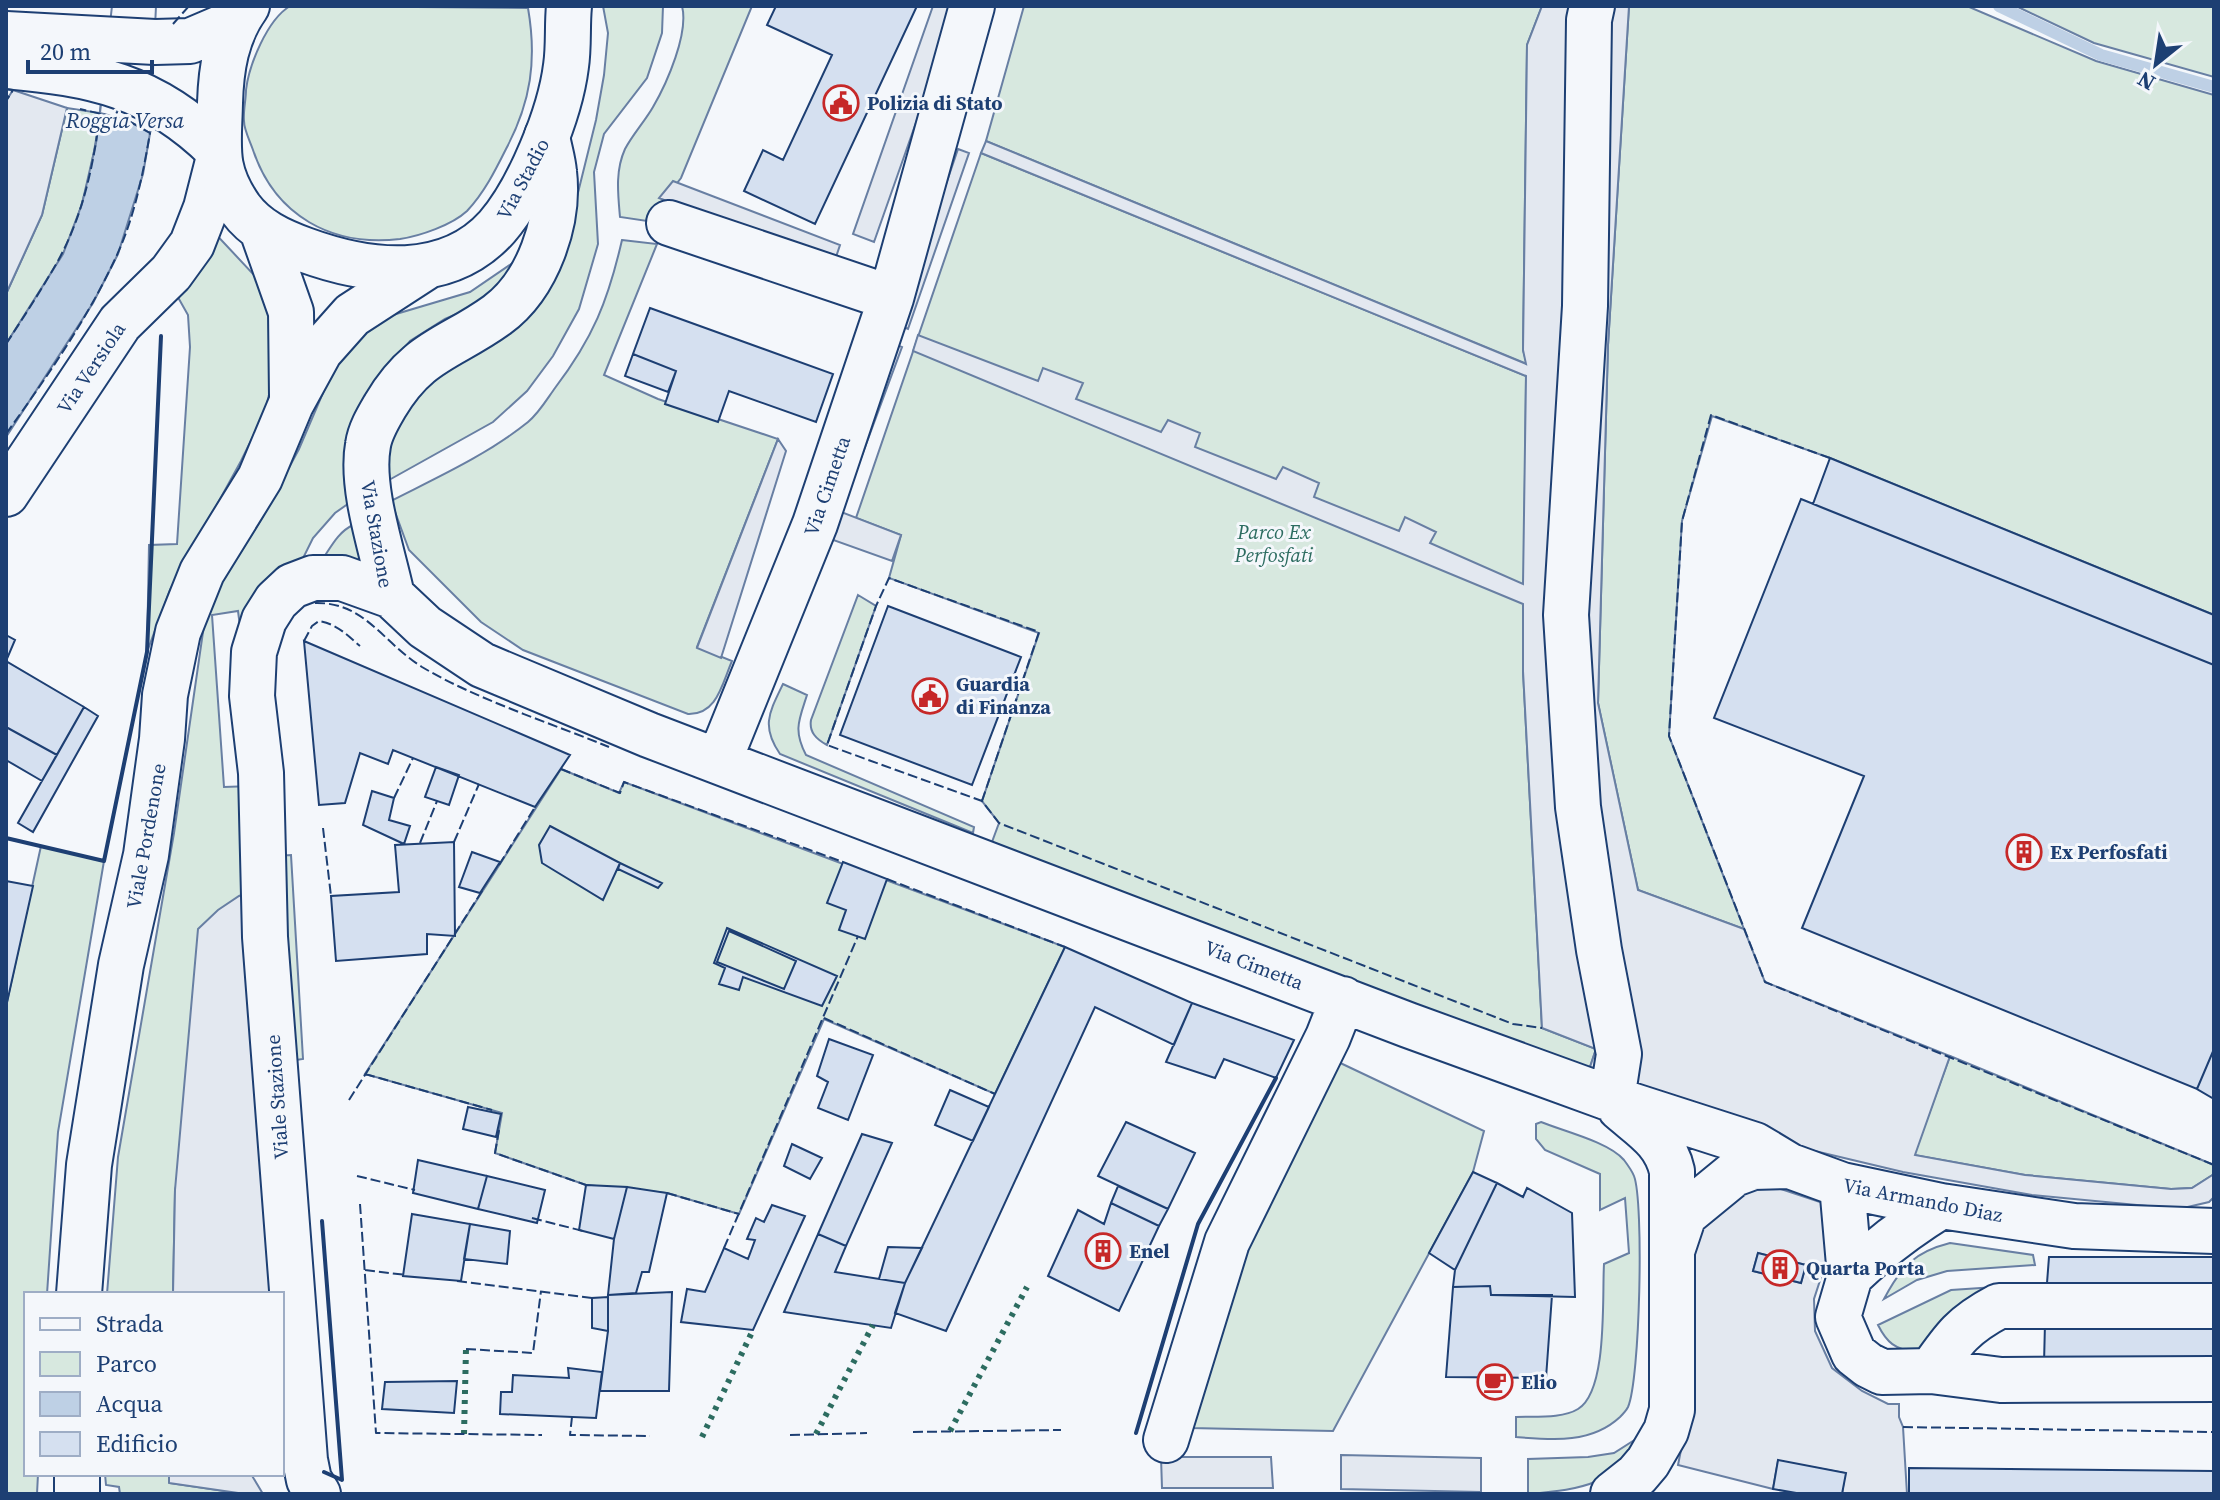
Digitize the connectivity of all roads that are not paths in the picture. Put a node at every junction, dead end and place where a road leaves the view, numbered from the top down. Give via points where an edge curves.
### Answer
1 (972, 6) edge
2 (1592, 6) edge
3 (566, 10) edge
4 (239, 13) edge
5 (6, 34) edge
6 (6, 66) edge
7 (547, 136) junction
8 (217, 155) junction
9 (669, 223) dead end
10 (262, 230) junction
11 (426, 267) junction
12 (891, 298) junction
13 (291, 404) junction
14 (6, 494) edge
15 (392, 596) junction
16 (252, 696) joint
17 (719, 761) junction
18 (1343, 999) junction
19 (1606, 1097) junction
20 (1790, 1166) junction
21 (1842, 1185) junction
22 (1941, 1206) junction
23 (2214, 1231) edge
24 (1673, 1248) junction
25 (1850, 1276) junction
26 (79, 1292) edge
27 (2214, 1306) edge
28 (1931, 1371) junction
29 (2214, 1379) edge
30 (1166, 1440) dead end
31 (1619, 1492) edge
32 (318, 1494) edge

1 - 12 street, Via Cimetta
2 - 19 street via 1585,306 1566,615 1578,807 1619,1054
3 - 7 street, Via Stadio via 565,77
4 - 5 street via 190,41
4 - 8 street, Via Stadio via 219,84
6 - 8 street via 74,73 122,85 193,125
7 - 11 street, Via Stadio via 516,199 492,232 468,250
7 - 15 street, Via Stazione via 554,201 550,230 531,277 497,315 416,365 385,405 368,443 367,477
8 - 10 street, Via Stadio via 240,207
8 - 14 street, Via Versiola via 206,208 187,251 120,323
9 - 12 street
10 - 11 street, Via Stadio via 349,264 385,270
10 - 13 street, Viale Pordenone via 291,312
11 - 13 street, Viale Pordenone via 352,315 320,351
12 - 17 street, Via Cimetta via 815,524
13 - 26 street, Viale Pordenone via 260,478 202,572 178,632 166,686 146,855 121,965 89,1165
15 - 16 street, Via Stazione via 326,576 292,586 261,627
15 - 17 street, Via Cimetta via 425,627 482,665
16 - 32 street, Viale Stazione via 305,1460
17 - 18 street, Via Cimetta
18 - 19 street, Via Cimetta
18 - 30 street via 1227,1242
19 - 20 street, Via Cimetta via 1755,1145
19 - 24 street, Via Armando Diaz via 1668,1154
20 - 21 street, Via Armando Diaz
20 - 24 street, Via Armando Diaz via 1753,1167 1734,1174 1684,1215
21 - 22 street, Via Armando Diaz
21 - 25 street
22 - 23 street, Via Armando Diaz via 2074,1226
22 - 25 street via 1879,1248
24 - 31 street, Via Armando Diaz via 1672,1410 1648,1462
25 - 28 street via 1838,1317 1854,1354 1882,1372
27 - 28 street via 1999,1306 1956,1334
28 - 29 street via 2001,1380

